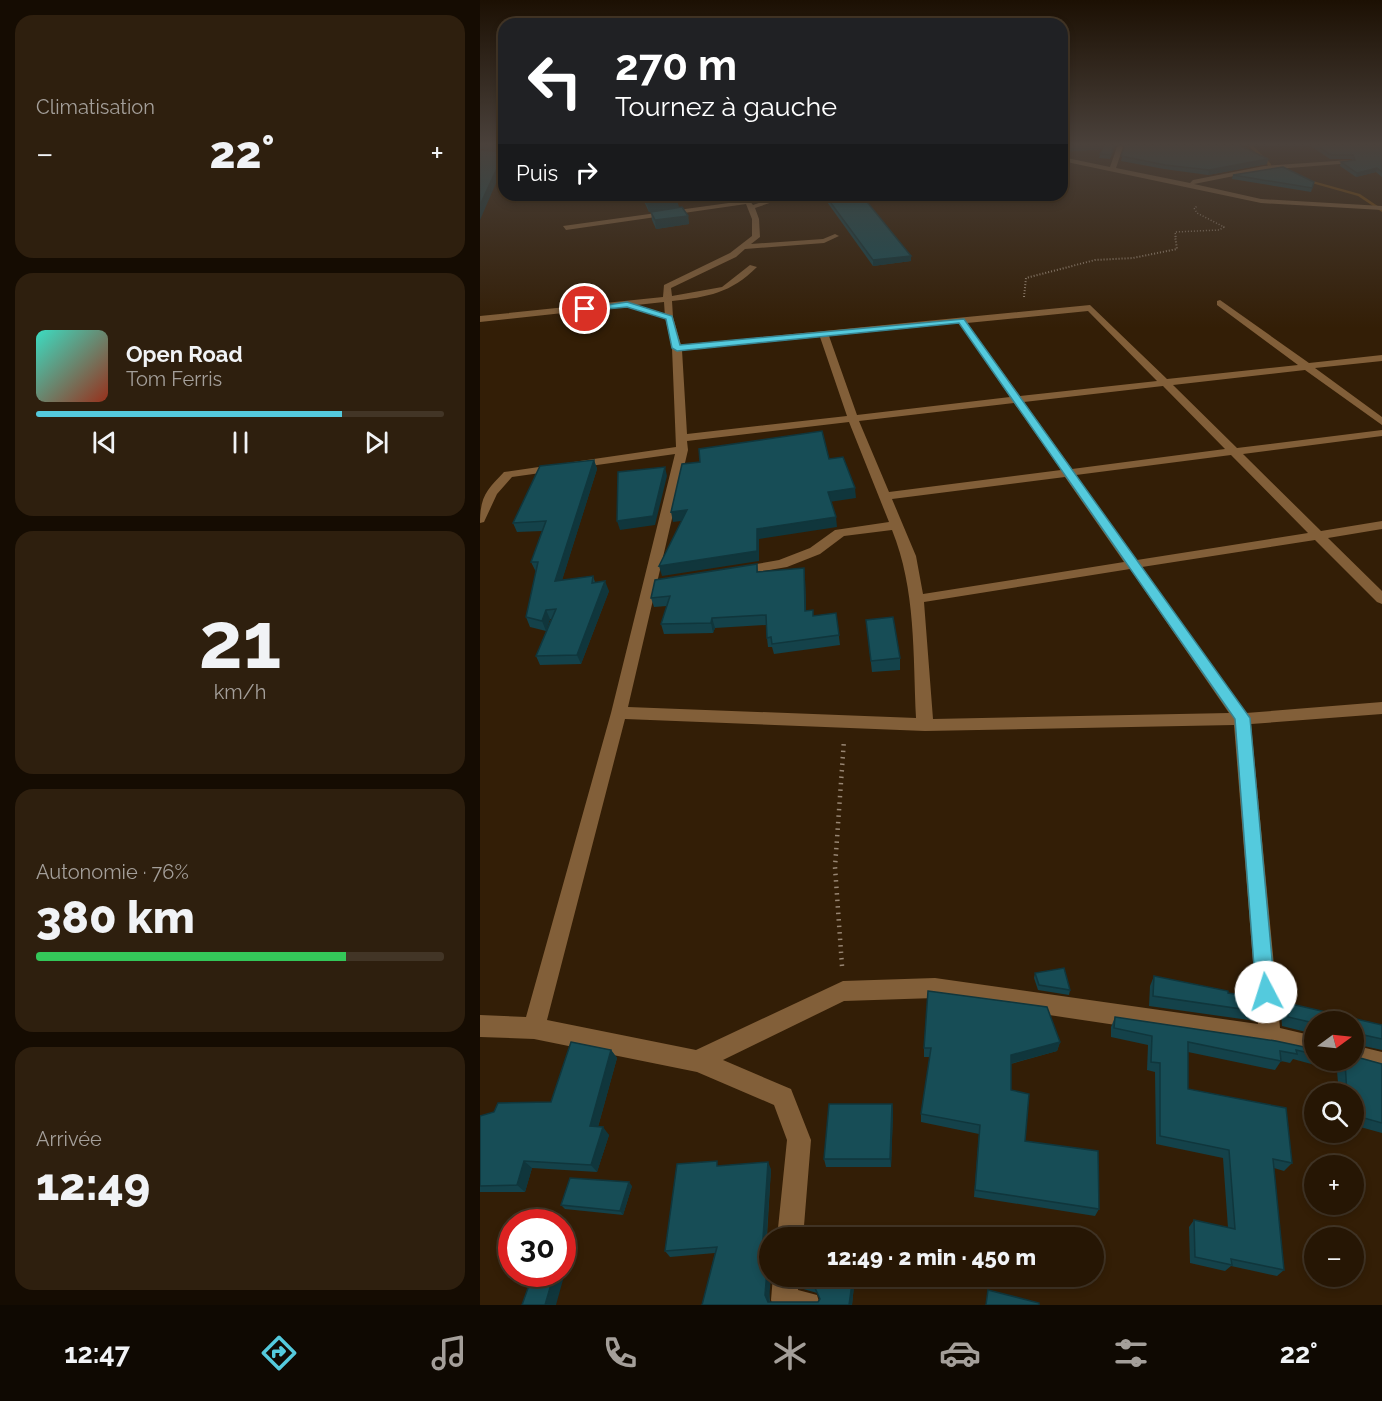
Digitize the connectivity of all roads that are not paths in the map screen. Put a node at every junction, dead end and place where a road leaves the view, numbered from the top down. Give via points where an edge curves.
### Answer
1 (715, 206) edge
2 (751, 206) edge
3 (1341, 206) edge
4 (1382, 208) edge
5 (566, 228) dead end
6 (835, 236) dead end
7 (746, 247) junction
8 (753, 267) dead end
9 (667, 294) junction
10 (1220, 303) dead end
11 (627, 304) junction
12 (648, 311) dead end
13 (480, 319) edge
14 (961, 320) junction
15 (824, 334) junction
16 (677, 348) junction
17 (1382, 358) edge
18 (1307, 367) junction
19 (1165, 383) junction
20 (1017, 400) junction
21 (853, 418) junction
22 (1382, 422) edge
23 (1382, 433) edge
24 (681, 444) junction
25 (1234, 452) junction
26 (1069, 473) junction
27 (885, 496) junction
28 (480, 519) edge
29 (897, 525) junction
30 (1382, 525) edge
31 (1317, 535) junction
32 (1134, 564) junction
33 (727, 573) edge
34 (917, 599) junction
35 (1382, 599) edge
36 (1382, 708) edge
37 (619, 713) junction
38 (1242, 718) junction
39 (925, 725) junction
40 (480, 1026) edge
41 (534, 1028) junction
42 (1270, 1037) junction
43 (1304, 1045) edge
44 (1364, 1059) edge
45 (697, 1061) junction
46 (1382, 1063) edge
47 (791, 1227) edge
48 (785, 1287) edge
49 (807, 1305) edge

1 - 5 street
2 - 7 street via 758,220 756,237
3 - 4 street
6 - 7 street via 824,241
7 - 9 street
8 - 9 street via 725,289
9 - 11 street
9 - 16 street via 664,316
10 - 18 street
11 - 12 street
11 - 13 street
14 - 15 street
14 - 19 street via 1090,308
14 - 20 street
15 - 16 street
15 - 21 street
16 - 24 street
17 - 18 street
18 - 19 street
18 - 22 street
19 - 20 street
19 - 25 street
20 - 21 street
20 - 26 street
21 - 24 street
21 - 27 street
23 - 25 street
24 - 28 street via 508,474 490,493
24 - 37 street via 655,584
25 - 26 street
25 - 31 street
26 - 27 street
26 - 32 street
27 - 29 street
29 - 33 street via 840,533 815,551 782,564
29 - 34 street via 909,556
30 - 31 street
31 - 32 street
31 - 35 street
32 - 34 street
32 - 38 street
34 - 39 street
36 - 38 street
37 - 39 street
37 - 41 street
38 - 39 street
38 - 42 street
40 - 41 street
41 - 45 street
42 - 43 street
42 - 45 street via 935,988 843,991
44 - 46 street
45 - 47 street via 783,1097 799,1140
48 - 49 street via 784,1300

